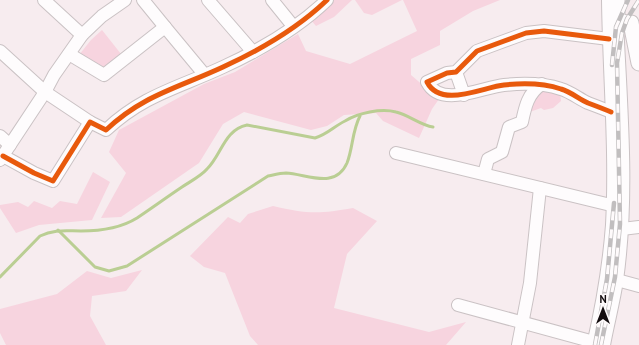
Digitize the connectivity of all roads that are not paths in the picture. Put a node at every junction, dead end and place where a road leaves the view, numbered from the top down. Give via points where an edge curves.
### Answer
1 (44, 0) edge
2 (125, 0) edge
3 (143, 0) edge
4 (208, 0) edge
5 (272, 0) edge
6 (327, 0) edge
7 (608, 0) edge
8 (617, 0) edge
9 (617, 22) junction
10 (293, 26) junction
11 (165, 27) junction
12 (82, 35) junction
13 (609, 39) junction
14 (0, 51) edge
15 (253, 52) junction
16 (69, 54) junction
17 (639, 63) edge
18 (456, 72) junction
19 (204, 74) junction
20 (542, 84) junction
21 (45, 92) junction
22 (464, 95) junction
23 (611, 112) junction
24 (90, 122) junction
25 (0, 136) edge
26 (10, 145) junction
27 (396, 152) dead end
28 (2, 158) edge
29 (484, 174) junction
30 (540, 188) junction
31 (617, 206) junction
32 (639, 227) edge
33 (622, 229) junction
34 (617, 280) junction
35 (639, 286) edge
36 (458, 305) dead end
37 (523, 323) junction
38 (597, 344) edge
39 (518, 345) edge

1 - 12 street
2 - 12 street via 102,16
3 - 11 street
4 - 15 street
5 - 10 street
6 - 10 street
7 - 13 street
8 - 9 main road
9 - 17 main road via 630,23
9 - 31 street via 623,162
10 - 15 street
11 - 16 street via 104,74
11 - 19 street
12 - 16 street
13 - 18 street via 544,31 526,33 477,51
13 - 23 street
14 - 21 street
15 - 19 street
16 - 21 street
18 - 22 street
18 - 22 street via 447,72 427,82 440,93
19 - 24 street via 152,96 120,116 106,130
20 - 22 street via 502,85
20 - 23 street via 562,89
20 - 29 street via 535,88 525,105 522,122 510,127 502,152 488,159
21 - 24 street
21 - 26 street
23 - 31 street
24 - 28 street via 53,181
25 - 26 street
26 - 28 street
27 - 29 street
29 - 30 street
30 - 31 street
30 - 37 street
31 - 33 street
31 - 38 street
32 - 33 street
33 - 34 street
34 - 35 street
34 - 38 street
36 - 37 street
37 - 38 street
37 - 39 street

